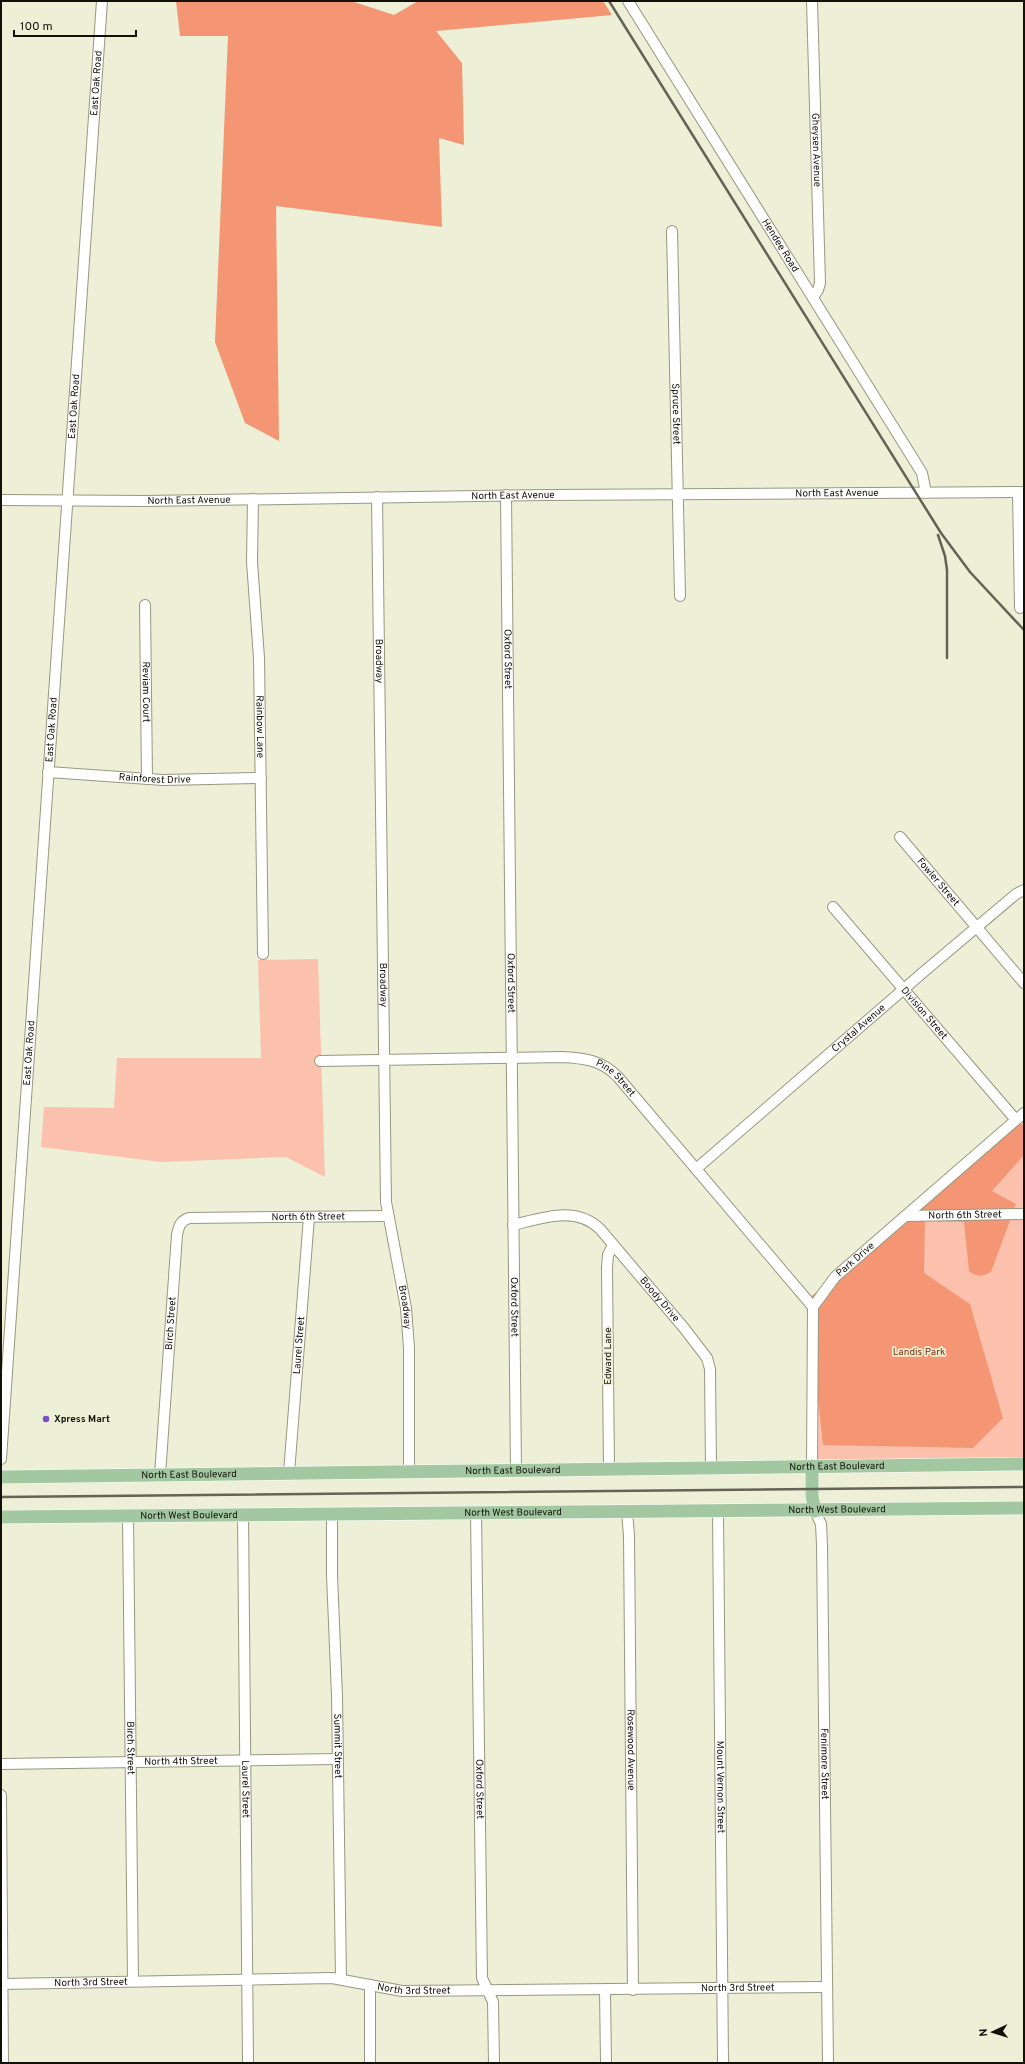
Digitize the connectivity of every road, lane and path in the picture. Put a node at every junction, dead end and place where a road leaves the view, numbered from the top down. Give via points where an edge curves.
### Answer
1 (102, 1) edge
2 (628, 1) edge
3 (812, 1) edge
4 (672, 231) dead end
5 (813, 297) junction
6 (1021, 492) edge
7 (926, 493) junction
8 (678, 494) junction
9 (506, 495) junction
10 (377, 497) junction
11 (253, 499) junction
12 (1, 500) edge
13 (68, 501) junction
14 (680, 596) dead end
15 (145, 605) dead end
16 (1020, 608) dead end
17 (48, 772) junction
18 (261, 778) junction
19 (147, 779) junction
20 (900, 837) dead end
21 (1024, 890) edge
22 (833, 906) dead end
23 (977, 927) junction
24 (263, 954) dead end
25 (1024, 983) edge
26 (902, 990) junction
27 (511, 1058) junction
28 (384, 1060) junction
29 (320, 1061) dead end
30 (1024, 1113) edge
31 (1016, 1120) junction
32 (696, 1169) junction
33 (1024, 1214) edge
34 (387, 1216) junction
35 (905, 1216) junction
36 (309, 1217) junction
37 (230, 1218) joint
38 (513, 1225) junction
39 (613, 1245) junction
40 (813, 1307) junction
41 (1, 1459) edge
42 (1024, 1464) edge
43 (812, 1466) junction
44 (711, 1467) junction
45 (609, 1469) junction
46 (516, 1470) junction
47 (410, 1472) junction
48 (289, 1473) junction
49 (160, 1475) junction
50 (1, 1477) edge
51 (1024, 1508) edge
52 (627, 1511) junction
53 (718, 1511) junction
54 (815, 1511) junction
55 (476, 1512) junction
56 (243, 1514) junction
57 (332, 1514) junction
58 (128, 1515) junction
59 (1, 1517) edge
60 (338, 1759) junction
61 (245, 1761) junction
62 (130, 1762) junction
63 (1, 1764) edge
64 (1, 1795) edge
65 (247, 1979) junction
66 (341, 1979) junction
67 (133, 1981) junction
68 (2, 1984) edge
69 (370, 1985) junction
70 (827, 1987) junction
71 (723, 1988) junction
72 (604, 1990) junction
73 (633, 1990) junction
74 (489, 1991) junction
75 (3, 2063) edge
76 (248, 2063) edge
77 (370, 2063) edge
78 (494, 2063) edge
79 (606, 2063) edge
80 (723, 2063) edge
81 (828, 2063) edge

1 - 13 street, East Oak Road
2 - 5 street, Hendee Road
3 - 5 street, Gheysen Avenue via 820,277 818,290
4 - 8 street, Spruce Street
5 - 7 street, Hendee Road via 922,473
6 - 7 street, North East Avenue
6 - 16 street
7 - 8 street, North East Avenue
8 - 9 street, North East Avenue
8 - 14 street, Spruce Street
9 - 10 street, North East Avenue
9 - 27 street, Oxford Street
10 - 11 street, North East Avenue
10 - 28 street, Broadway
11 - 13 street, North East Avenue
11 - 18 street, Rainbow Lane via 252,562 259,658
12 - 13 street, North East Avenue
13 - 17 street, East Oak Road
15 - 19 street, Reviam Court
17 - 19 street, Rainforest Drive
17 - 41 street, East Oak Road
18 - 19 street, Rainforest Drive
18 - 24 street, Rainbow Lane
20 - 23 street, Fowler Street
21 - 23 street, Crystal Avenue
22 - 26 street, Division Street
23 - 25 street, Fowler Street
23 - 26 street, Crystal Avenue
26 - 31 street, Division Street
26 - 32 street, Crystal Avenue
27 - 28 street, Pine Street
27 - 32 street, Pine Street via 578,1057 593,1060 607,1068 618,1077
27 - 38 street, Oxford Street
28 - 29 street, Pine Street
28 - 34 street, Broadway
30 - 31 street, Park Drive
31 - 35 street, Park Drive
32 - 40 street, Pine Street
33 - 35 street, North 6th Street
34 - 36 street, North 6th Street
34 - 47 street, Broadway via 406,1308 409,1348
35 - 40 street, Park Drive via 835,1277
36 - 37 street, North 6th Street
36 - 48 street, Laurel Street
37 - 49 street, Birch Street via 189,1218 179,1226
38 - 39 street, Boody Drive via 552,1216 577,1215 594,1222
38 - 46 street, Oxford Street
39 - 44 street, Boody Drive via 707,1358 710,1376
39 - 45 street, Edward Lane via 608,1255 607,1268
40 - 43 street
42 - 43 main road, North East Boulevard
43 - 44 main road, North East Boulevard
43 - 54 main road, Fenimore Street via 812,1500
44 - 45 main road, North East Boulevard
45 - 46 main road, North East Boulevard
46 - 47 main road, North East Boulevard
47 - 48 main road, North East Boulevard
48 - 49 main road, North East Boulevard
49 - 50 main road, North East Boulevard
51 - 54 main road, North West Boulevard
52 - 53 main road, North West Boulevard
52 - 55 main road, North West Boulevard
52 - 73 street, Rosewood Avenue
53 - 54 main road, North West Boulevard
53 - 71 street, Mount Vernon Street
54 - 70 street, Fenimore Street via 820,1524 822,1545
55 - 57 main road, North West Boulevard
55 - 74 street, Oxford Street via 482,1978
56 - 57 main road, North West Boulevard
56 - 58 main road, North West Boulevard
56 - 61 street, Laurel Street
57 - 60 street, Summit Street
58 - 59 main road, North West Boulevard
58 - 62 street, Birch Street
60 - 61 street, North 4th Street
60 - 66 street, Summit Street
61 - 62 street, North 4th Street
61 - 65 street, Laurel Street
62 - 63 street, North 4th Street
62 - 67 street, Birch Street
64 - 68 street
65 - 66 street, North 3rd Street
65 - 67 street, North 3rd Street
65 - 76 street, Laurel Street
66 - 69 street, North 3rd Street
67 - 68 street, North 3rd Street
68 - 75 street
69 - 74 street, North 3rd Street via 402,1991
69 - 77 street
70 - 71 street, North 3rd Street
70 - 81 street, Fenimore Street
71 - 73 street, North 3rd Street
71 - 80 street, Mount Vernon Street
72 - 73 street, North 3rd Street
72 - 74 street, North 3rd Street
72 - 79 street
74 - 78 street, Oxford Street via 493,2002

